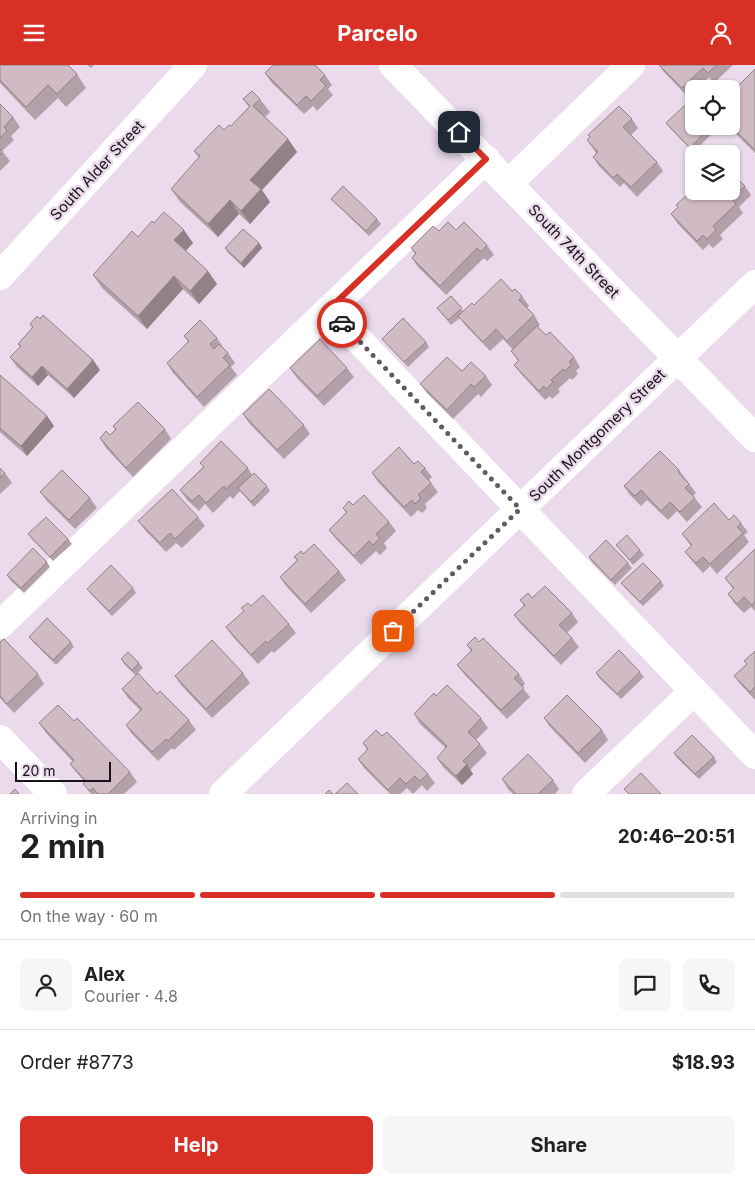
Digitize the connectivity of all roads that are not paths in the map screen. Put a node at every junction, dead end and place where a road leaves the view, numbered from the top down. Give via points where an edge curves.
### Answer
1 (194, 65) edge
2 (393, 65) edge
3 (631, 65) edge
4 (486, 159) junction
5 (509, 183) junction
6 (0, 275) edge
7 (755, 284) edge
8 (329, 309) junction
9 (678, 358) junction
10 (755, 438) edge
11 (520, 509) junction
12 (0, 625) edge
13 (694, 691) junction
14 (0, 739) edge
15 (755, 755) edge
16 (53, 794) edge
17 (223, 794) edge
18 (586, 794) edge

1 - 6 street, South Alder Street
2 - 4 street, South 74th Street
3 - 5 street
4 - 5 street, South 74th Street
4 - 8 street
5 - 9 street, South 74th Street
7 - 9 street, South Montgomery Street
8 - 11 street
8 - 12 street
9 - 10 street, South 74th Street
9 - 11 street, South Montgomery Street
11 - 13 street
11 - 17 street, South Montgomery Street
13 - 15 street
13 - 18 street
14 - 16 street

